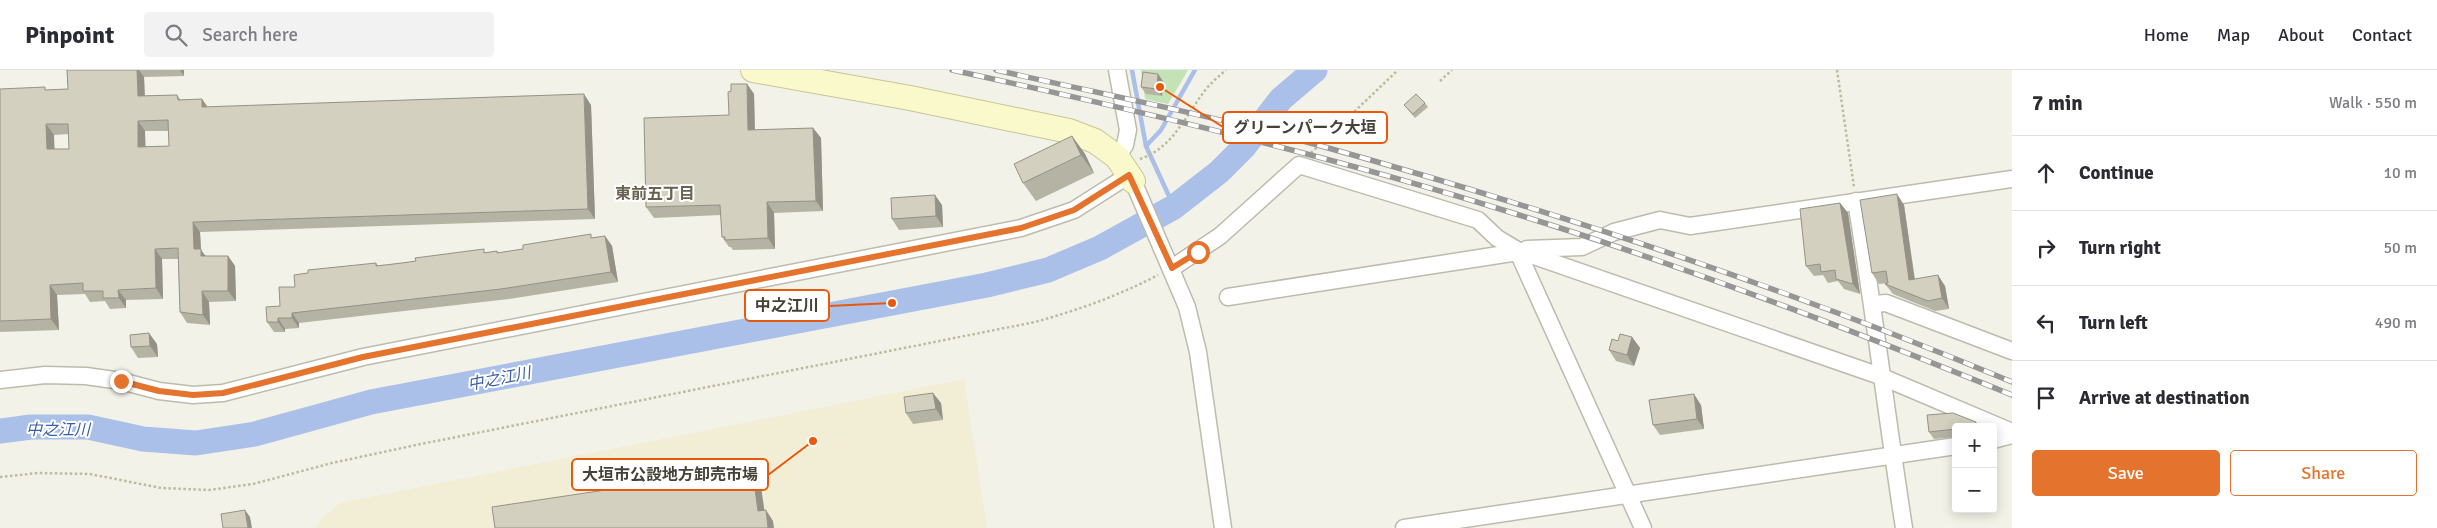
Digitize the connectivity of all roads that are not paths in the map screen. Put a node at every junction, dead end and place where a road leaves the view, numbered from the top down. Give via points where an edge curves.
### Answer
1 (753, 70) edge
2 (1117, 70) edge
3 (783, 72) edge
4 (1125, 169) junction
5 (2012, 179) edge
6 (1856, 201) junction
7 (1517, 251) junction
8 (1169, 262) junction
9 (1228, 297) dead end
10 (1873, 304) junction
11 (2012, 351) edge
12 (1880, 376) junction
13 (0, 380) edge
14 (2012, 433) edge
15 (1997, 439) edge
16 (1952, 447) edge
17 (1893, 456) junction
18 (1628, 494) junction
19 (1223, 528) edge
20 (1404, 528) edge
21 (1643, 528) edge
22 (1904, 528) edge

1 - 3 street
2 - 4 street via 1128,130
3 - 4 street via 1069,131 1095,141
4 - 8 street
4 - 13 street via 1074,210 1021,228 363,357 223,393 193,395 159,391 86,376 45,375
5 - 6 street
6 - 7 street via 1690,226 1660,220 1614,232 1582,247
6 - 10 street
7 - 8 street via 1478,220 1299,165 1220,236
7 - 9 street
7 - 12 street
7 - 18 street
8 - 19 street via 1187,307 1198,352
10 - 11 street via 1886,303
10 - 12 street
12 - 14 street
12 - 17 street
14 - 15 street
16 - 17 street
17 - 18 street
17 - 22 street
18 - 20 street
18 - 21 street

